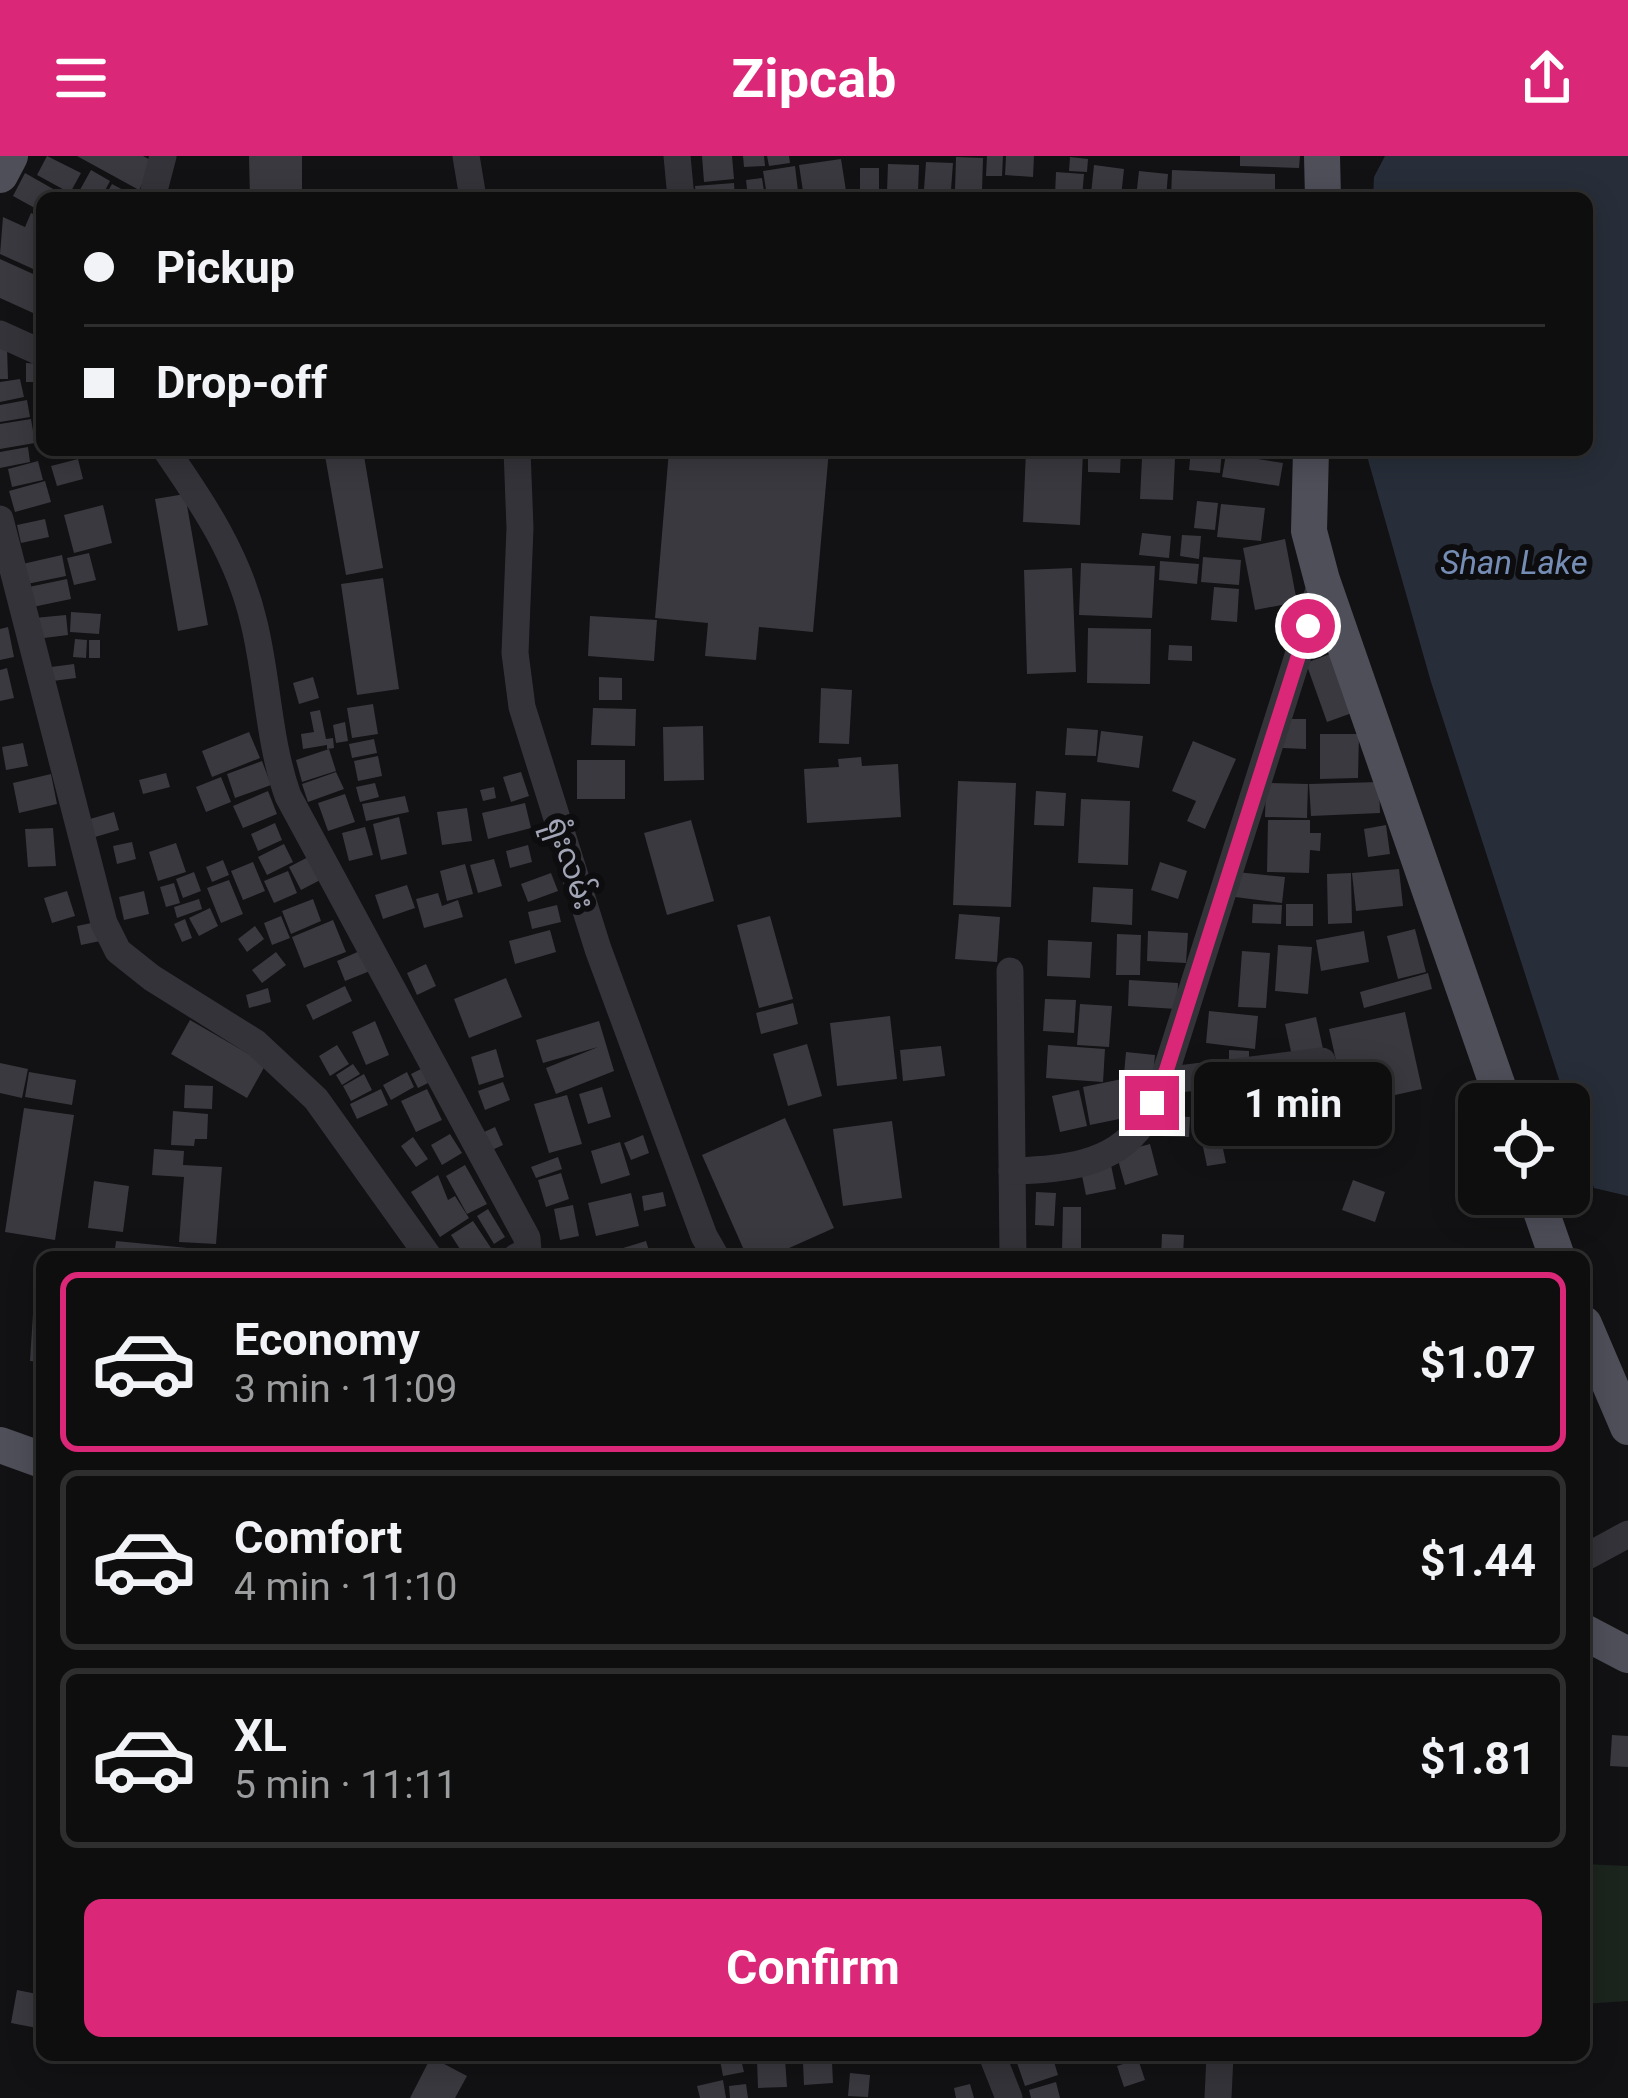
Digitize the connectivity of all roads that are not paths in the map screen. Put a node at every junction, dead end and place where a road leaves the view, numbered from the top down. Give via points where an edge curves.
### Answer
1 (10, 156) edge
2 (163, 156) edge
3 (466, 156) edge
4 (677, 156) edge
5 (1322, 156) edge
6 (0, 176) edge
7 (154, 192) edge
8 (472, 192) edge
9 (680, 192) edge
10 (1323, 192) edge
11 (0, 334) edge
12 (36, 350) edge
13 (170, 456) edge
14 (517, 456) edge
15 (1311, 456) edge
16 (0, 519) edge
17 (1322, 580) junction
18 (1010, 971) dead end
19 (1322, 1061) dead end
20 (1163, 1081) junction
21 (1497, 1083) edge
22 (1012, 1171) junction
23 (1542, 1215) edge
24 (426, 1251) edge
25 (528, 1251) edge
26 (713, 1251) edge
27 (1013, 1251) edge
28 (1555, 1251) edge
29 (1590, 1338) edge
30 (1628, 1427) edge
31 (0, 1445) edge
32 (36, 1458) edge
33 (1628, 1534) edge
34 (1590, 1555) edge
35 (1590, 1635) edge
36 (1628, 1655) edge
37 (994, 2061) edge
38 (1220, 2061) edge
39 (1009, 2098) edge
40 (1218, 2098) edge

1 - 6 main road
2 - 7 street
3 - 8 street
4 - 9 street
5 - 10 main road
11 - 12 street
13 - 25 street via 235,561 288,796
14 - 26 street, ရုံးလမ်း via 522,707 598,949
15 - 17 main road via 1309,530
16 - 24 street via 104,923 118,951 256,1043 316,1099
17 - 20 street
17 - 21 main road
18 - 22 street
19 - 20 street
20 - 22 street via 1141,1126 1113,1151 1064,1170
22 - 27 street
23 - 28 main road
29 - 30 main road
31 - 32 main road
33 - 34 street
35 - 36 main road
37 - 39 street
38 - 40 street

